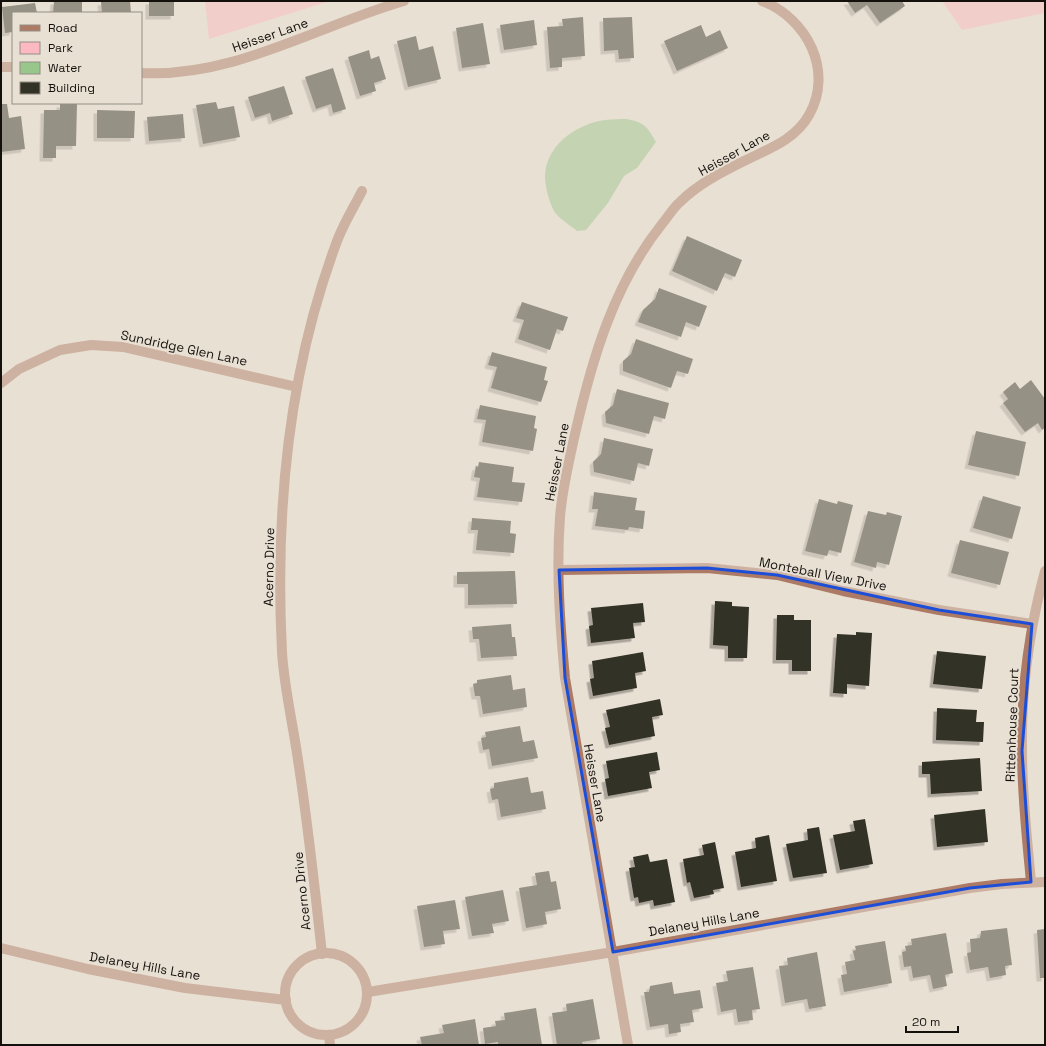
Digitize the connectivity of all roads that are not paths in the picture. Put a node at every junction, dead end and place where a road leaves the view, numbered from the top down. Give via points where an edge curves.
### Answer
1 (404, 1) edge
2 (762, 1) edge
3 (1, 67) edge
4 (12, 67) edge
5 (142, 72) edge
6 (362, 191) dead end
7 (1, 383) edge
8 (297, 387) junction
9 (559, 570) junction
10 (1045, 571) edge
11 (1032, 624) junction
12 (1032, 882) junction
13 (1045, 882) edge
14 (1, 948) edge
15 (613, 952) junction
16 (322, 954) junction
17 (368, 992) junction
18 (286, 1000) junction
19 (329, 1034) junction
20 (330, 1045) edge
21 (628, 1045) edge

1 - 5 street, Heisser Lane via 234,61 204,69
2 - 9 street, Heisser Lane via 789,16 810,40 818,80 816,100 798,131 777,145 713,176 680,202 648,241 625,281 602,335 583,399 569,460 560,516
3 - 4 street
6 - 8 street, Acerno Drive via 336,242 313,311
7 - 8 street, Sundridge Glen Lane via 19,369 60,350 91,346 123,346
8 - 16 street, Acerno Drive via 285,482 280,557 282,654 308,825
9 - 11 street, Monteball View Drive via 707,568 777,575 939,610
9 - 15 street, Heisser Lane via 559,621 565,678
10 - 11 street, Rittenhouse Court
11 - 12 street, Rittenhouse Court via 1023,707 1022,751 1023,796
12 - 13 street, Delaney Hills Lane
12 - 15 street, Delaney Hills Lane via 970,888
14 - 18 street, Delaney Hills Lane via 88,969 185,988
15 - 17 street, Delaney Hills Lane
15 - 21 street, Heisser Lane
16 - 17 street via 340,955 351,960 362,974
16 - 18 street via 313,955 301,962 291,973 286,986
17 - 19 street via 364,1009 355,1024
18 - 19 street via 290,1013 308,1031 321,1035
19 - 20 street

